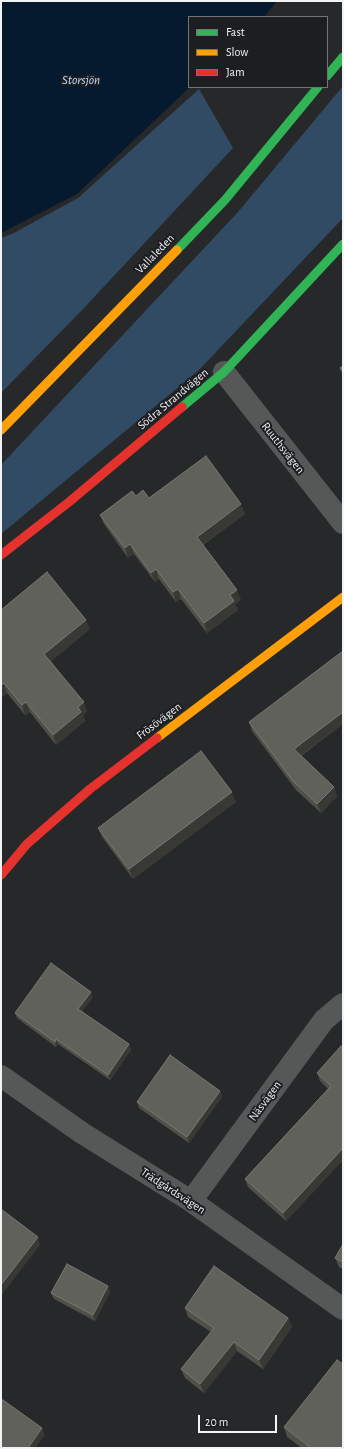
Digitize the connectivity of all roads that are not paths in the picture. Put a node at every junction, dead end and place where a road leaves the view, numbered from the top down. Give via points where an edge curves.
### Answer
1 (343, 57) edge
2 (328, 75) edge
3 (317, 88) edge
4 (343, 244) edge
5 (224, 372) junction
6 (1, 430) edge
7 (343, 523) edge
8 (1, 555) edge
9 (343, 597) edge
10 (1, 875) edge
11 (343, 1004) edge
12 (1, 1076) edge
13 (191, 1201) junction
14 (343, 1310) edge

1 - 2 street
3 - 6 street, Vallaleden via 225,200
4 - 5 street, Södra Strandvägen
5 - 7 street, Ruuthsvägen
5 - 8 street, Södra Strandvägen via 69,502
9 - 10 street, Frösövägen via 90,789 27,844
11 - 13 street, Näsvägen via 324,1020
12 - 13 street, Trädgårdsvägen via 82,1133
13 - 14 street, Trädgårdsvägen

